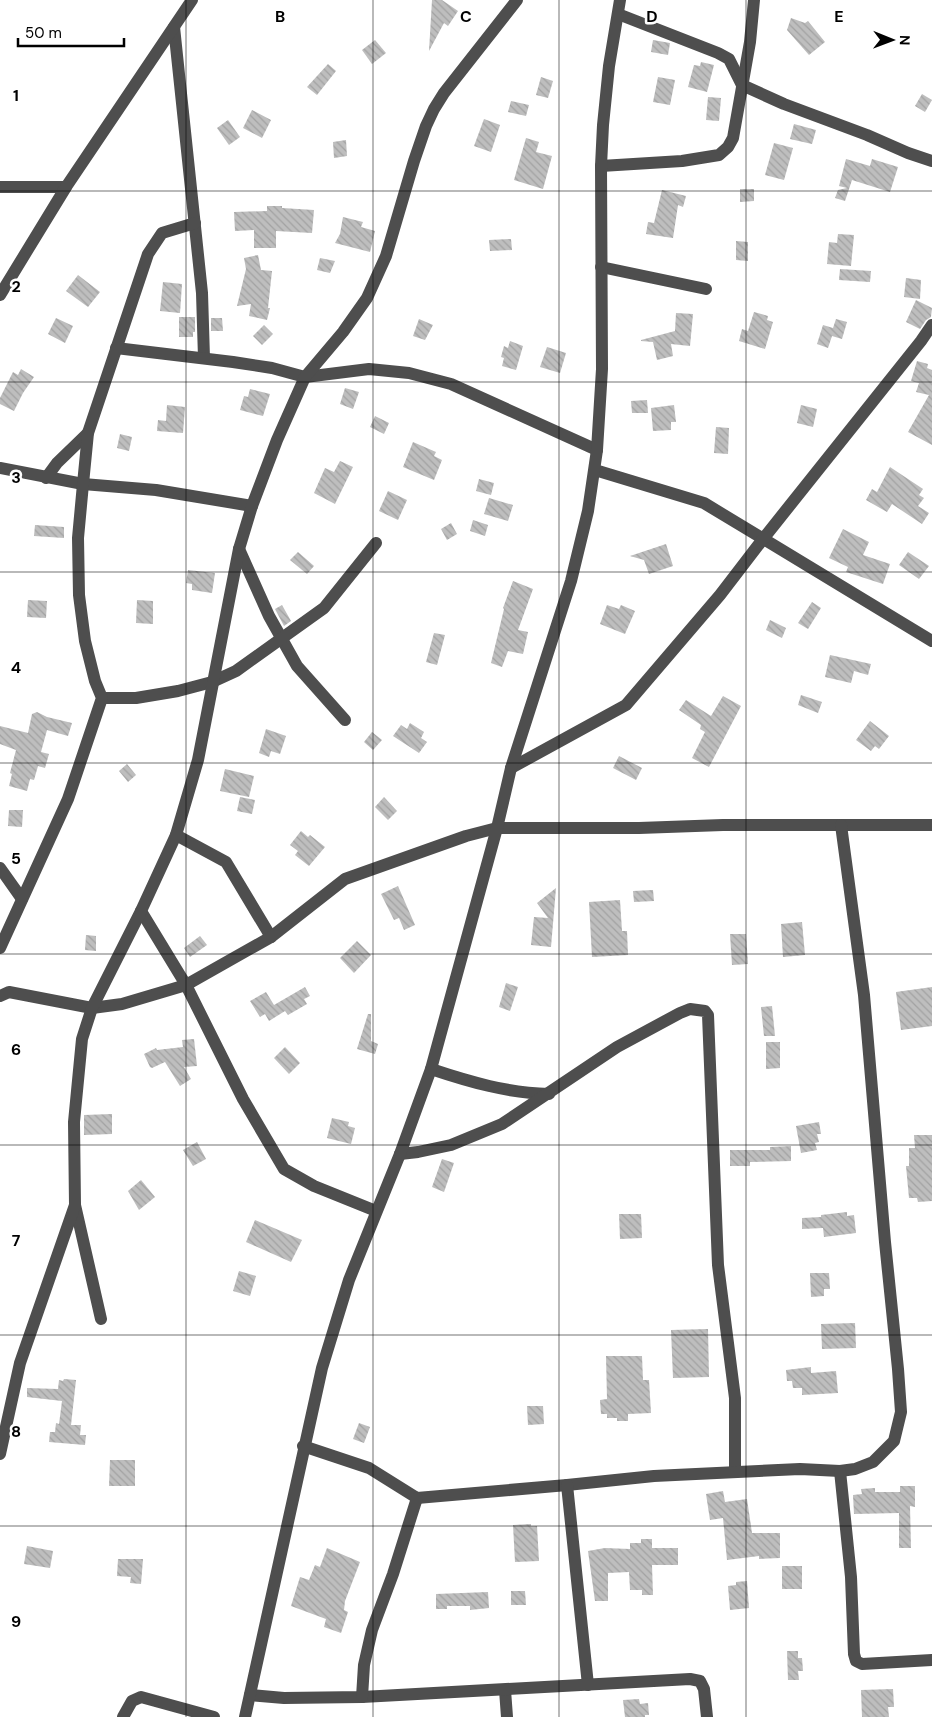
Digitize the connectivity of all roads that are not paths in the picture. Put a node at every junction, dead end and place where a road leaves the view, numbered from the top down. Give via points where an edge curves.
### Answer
1 (192, 0) edge
2 (517, 0) edge
3 (620, 0) edge
4 (754, 0) edge
5 (618, 14) junction
6 (174, 27) junction
7 (742, 85) junction
8 (932, 161) edge
9 (601, 166) junction
10 (0, 187) edge
11 (66, 187) junction
12 (194, 223) junction
13 (601, 267) junction
14 (706, 289) dead end
15 (0, 295) edge
16 (932, 325) edge
17 (116, 348) junction
18 (204, 358) junction
19 (305, 377) junction
20 (88, 433) junction
21 (596, 450) junction
22 (0, 468) edge
23 (594, 470) junction
24 (46, 478) junction
25 (83, 484) junction
26 (252, 506) junction
27 (763, 539) junction
28 (376, 543) dead end
29 (238, 549) junction
30 (282, 640) junction
31 (932, 641) edge
32 (212, 682) junction
33 (102, 698) junction
34 (345, 720) dead end
35 (512, 768) junction
36 (841, 825) junction
37 (932, 825) edge
38 (497, 828) junction
39 (176, 835) junction
40 (0, 868) edge
41 (22, 898) junction
42 (141, 911) junction
43 (271, 937) junction
44 (0, 948) edge
45 (186, 985) junction
46 (0, 996) edge
47 (92, 1008) junction
48 (431, 1069) junction
49 (549, 1094) junction
50 (400, 1154) junction
51 (75, 1205) junction
52 (376, 1211) junction
53 (102, 1319) dead end
54 (303, 1446) junction
55 (0, 1454) edge
56 (735, 1471) junction
57 (840, 1471) junction
58 (567, 1485) junction
59 (417, 1498) junction
60 (932, 1660) edge
61 (588, 1685) junction
62 (506, 1690) junction
63 (250, 1695) junction
64 (362, 1697) junction
65 (123, 1717) edge
66 (214, 1717) edge
67 (245, 1717) edge
68 (507, 1717) edge
69 (707, 1717) edge

1 - 6 street
2 - 19 street via 434,109 414,161 386,256 368,298
3 - 5 street
4 - 7 street
5 - 7 street via 729,59
5 - 9 street via 609,66
6 - 11 street
6 - 12 street
7 - 8 street
7 - 9 street via 733,138 719,155 682,161
9 - 13 street
10 - 11 street
11 - 15 street
12 - 17 street via 160,235 148,254
12 - 18 street via 202,293
13 - 14 street
13 - 21 street via 602,369
16 - 27 street
17 - 18 street
17 - 20 street
18 - 19 street via 272,368
19 - 21 street via 368,369 409,373 451,384
19 - 26 street
20 - 24 street
20 - 25 street
21 - 23 street
22 - 24 street
23 - 27 street via 704,503
23 - 35 street via 572,581
24 - 25 street
25 - 26 street via 156,490
25 - 33 street via 78,538 79,595 85,641
26 - 29 street
27 - 31 street
27 - 35 street via 626,705
28 - 30 street via 324,608
29 - 30 street
29 - 32 street
30 - 32 street via 236,671
30 - 34 street via 297,666
32 - 33 street via 136,698
32 - 39 street via 198,760
33 - 41 street via 68,799
35 - 38 street
36 - 37 street
36 - 38 street
36 - 57 street via 864,995 901,1412 894,1441 887,1449 873,1462
38 - 43 street via 345,879
38 - 48 street
39 - 42 street
39 - 43 street via 226,862
40 - 41 street
41 - 44 street
42 - 45 street
42 - 47 street
43 - 45 street
45 - 47 street via 122,1004
45 - 52 street via 243,1098 284,1169 314,1186
46 - 47 street via 9,992
47 - 51 street via 80,1048 74,1122
48 - 49 street via 486,1086 526,1094
48 - 50 street
49 - 50 street via 502,1124 460,1141
49 - 56 street via 617,1048 680,1013 698,1009 705,1010 708,1015 718,1265 735,1398
50 - 52 street
51 - 53 street
51 - 55 street via 20,1363
52 - 54 street via 349,1280 322,1368
54 - 59 street via 369,1468
54 - 63 street
56 - 57 street
56 - 58 street
57 - 60 street via 856,1661 862,1664
58 - 59 street
58 - 61 street
59 - 64 street via 372,1630 364,1665
61 - 62 street
61 - 69 street via 700,1681
62 - 64 street
62 - 68 street
63 - 64 street
63 - 67 street
65 - 66 street via 132,1701 141,1697

